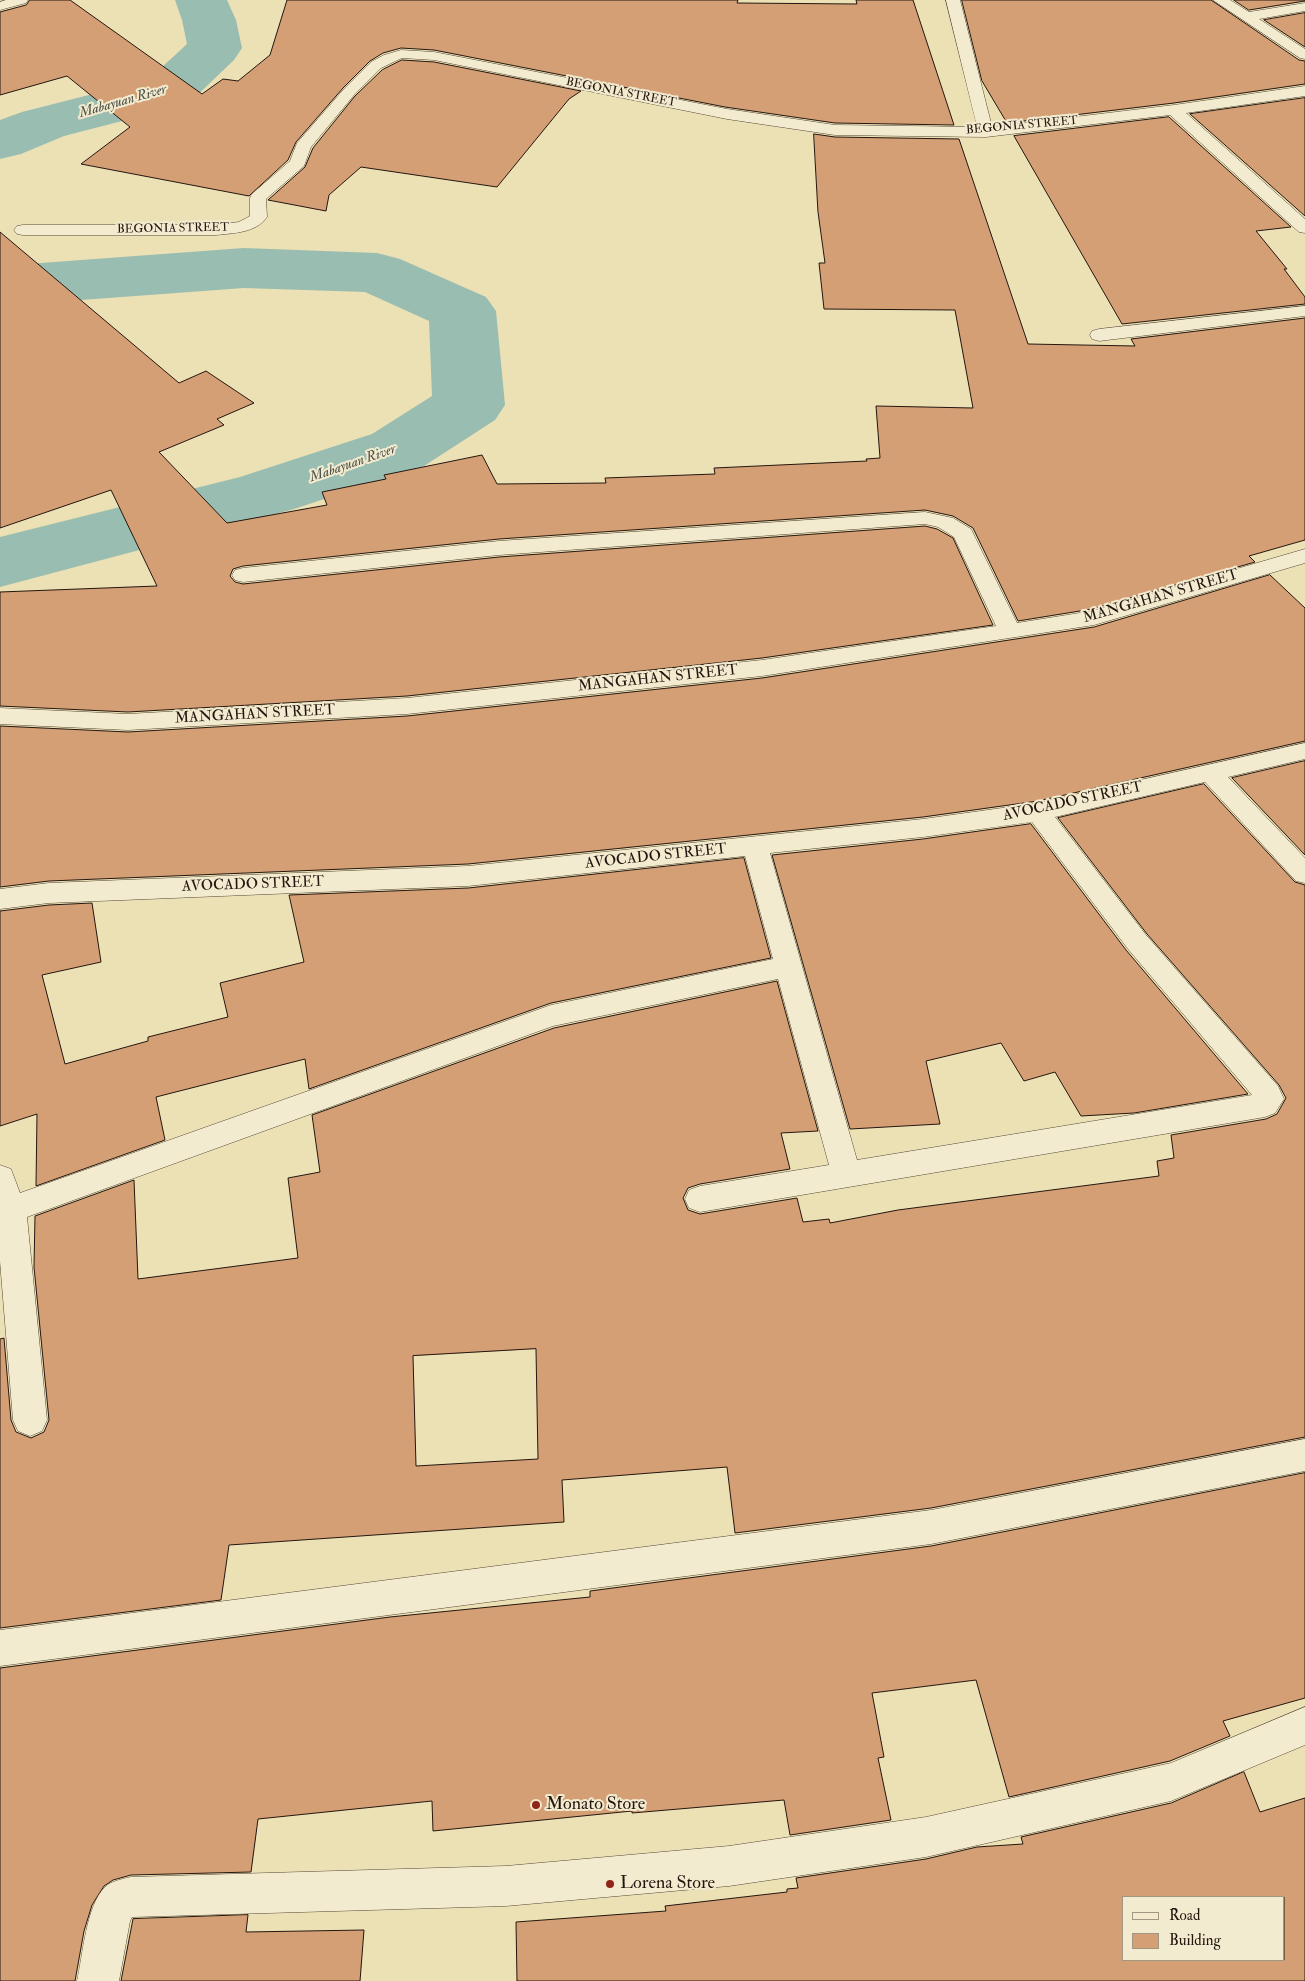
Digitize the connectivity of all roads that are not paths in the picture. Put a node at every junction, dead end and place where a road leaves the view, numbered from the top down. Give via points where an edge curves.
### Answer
1 (21, 0) edge
2 (953, 0) edge
3 (1220, 0) edge
4 (0, 6) edge
5 (1305, 7) edge
6 (1246, 17) junction
7 (1305, 55) edge
8 (1305, 91) edge
9 (1174, 110) junction
10 (986, 132) junction
11 (1305, 228) edge
12 (23, 230) dead end
13 (1305, 311) edge
14 (1099, 334) dead end
15 (1305, 556) edge
16 (243, 575) dead end
17 (1010, 631) junction
18 (0, 716) edge
19 (1305, 751) edge
20 (1210, 773) junction
21 (1038, 812) junction
22 (755, 847) junction
23 (1305, 874) edge
24 (0, 899) edge
25 (787, 967) junction
26 (847, 1176) junction
27 (0, 1178) edge
28 (700, 1199) dead end
29 (11, 1210) junction
30 (30, 1420) dead end
31 (1305, 1456) edge
32 (0, 1648) edge
33 (1305, 1726) edge
34 (98, 1981) edge

1 - 4 street
2 - 10 street
3 - 6 street
5 - 6 street
6 - 7 street
8 - 9 street, BEGONIA STREET
9 - 10 street, BEGONIA STREET
9 - 11 street
10 - 12 street, BEGONIA STREET via 835,130 727,114 434,56 401,54 376,65 349,92 302,146 298,163 258,198 259,218 253,224 216,230
13 - 14 street
15 - 17 street, MANGAHAN STREET via 1094,618
16 - 17 street via 499,548 941,519 963,534
17 - 18 street, MANGAHAN STREET via 762,668 407,706 128,722
19 - 20 street, AVOCADO STREET
20 - 21 street, AVOCADO STREET
20 - 23 street
21 - 22 street, AVOCADO STREET
21 - 26 street via 1136,942 1270,1099 1265,1105
22 - 24 street, AVOCADO STREET via 468,876 49,893
22 - 25 street
25 - 26 street
25 - 29 street via 551,1016
26 - 28 street
27 - 29 street
29 - 30 street
31 - 32 street via 931,1527
33 - 34 street via 1171,1782 916,1839 729,1866 506,1886 131,1896 120,1900 111,1914

